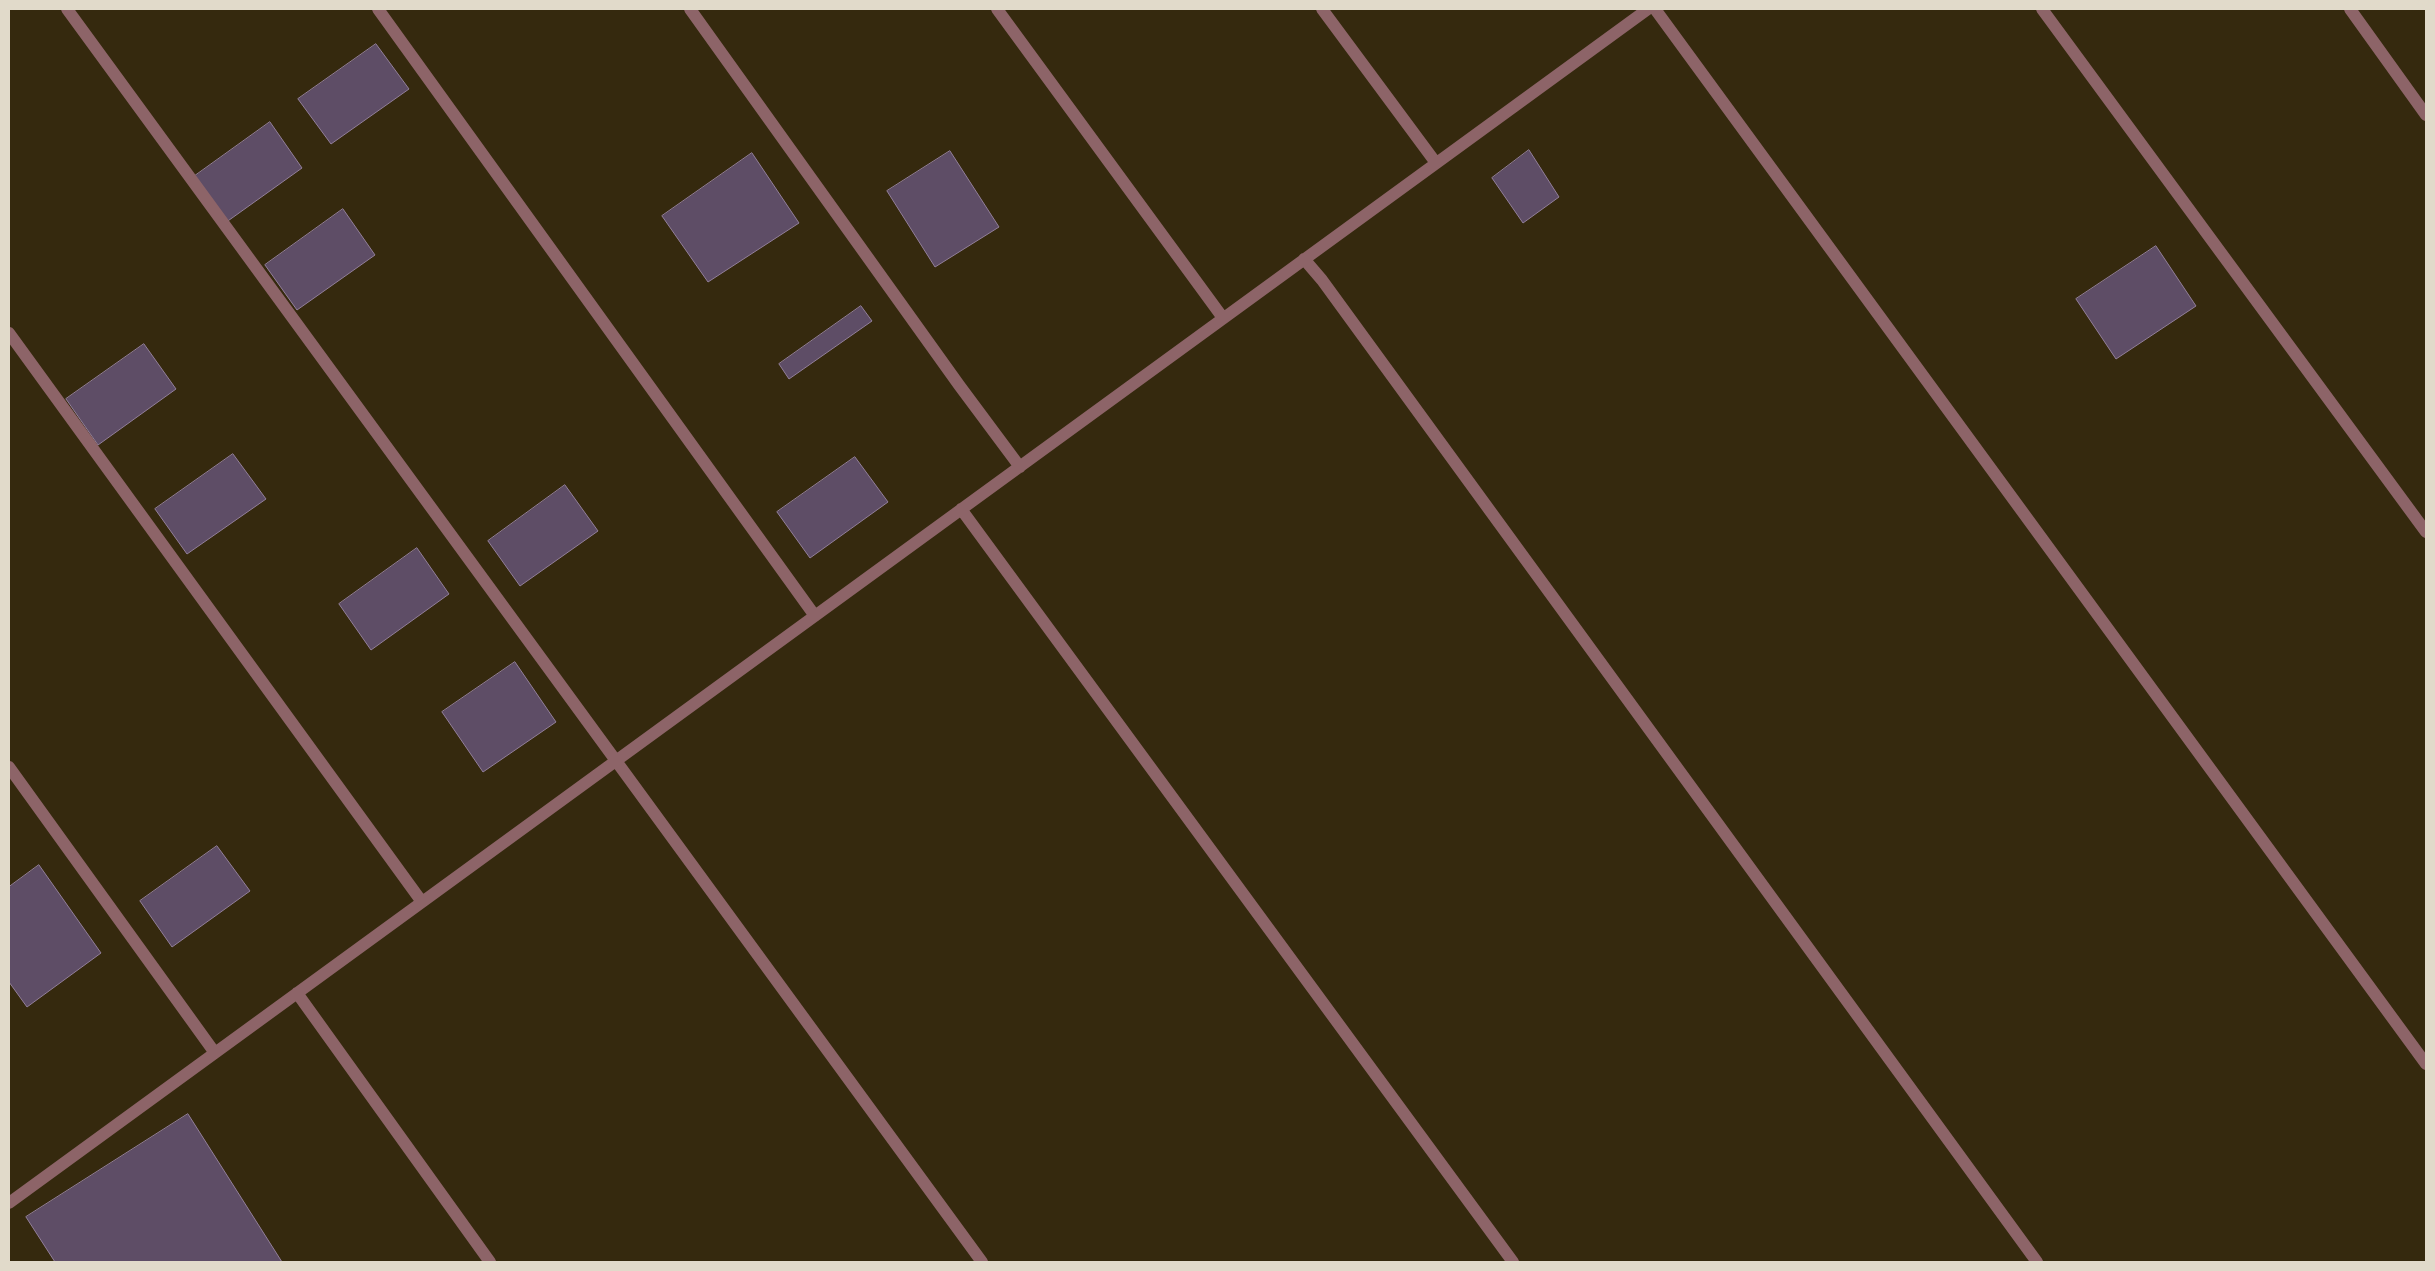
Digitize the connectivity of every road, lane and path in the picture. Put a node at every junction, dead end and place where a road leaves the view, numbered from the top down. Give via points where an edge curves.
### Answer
1 (66, 9) edge
2 (378, 9) edge
3 (690, 9) edge
4 (997, 9) edge
5 (1322, 9) edge
6 (1648, 9) edge
7 (1655, 9) edge
8 (2042, 9) edge
9 (2350, 9) edge
10 (2426, 115) edge
11 (1436, 163) junction
12 (1304, 259) junction
13 (1223, 318) junction
14 (9, 333) edge
15 (1020, 467) junction
16 (961, 509) junction
17 (2426, 532) edge
18 (815, 616) junction
19 (616, 761) junction
20 (9, 767) edge
21 (422, 902) junction
22 (296, 993) junction
23 (215, 1053) junction
24 (2426, 1064) edge
25 (9, 1203) edge
26 (490, 1262) edge
27 (982, 1262) edge
28 (1513, 1262) edge
29 (2037, 1262) edge

1 - 19 street
2 - 18 street
3 - 15 street
4 - 13 street
5 - 11 street
6 - 11 street
7 - 24 street
8 - 17 street
9 - 10 street
11 - 12 street
12 - 13 street
12 - 29 street
13 - 15 street
14 - 21 street
15 - 16 street
16 - 18 street
16 - 28 street
18 - 19 street
19 - 21 street
19 - 27 street
20 - 23 street
21 - 22 street
22 - 23 street
22 - 26 street
23 - 25 street

